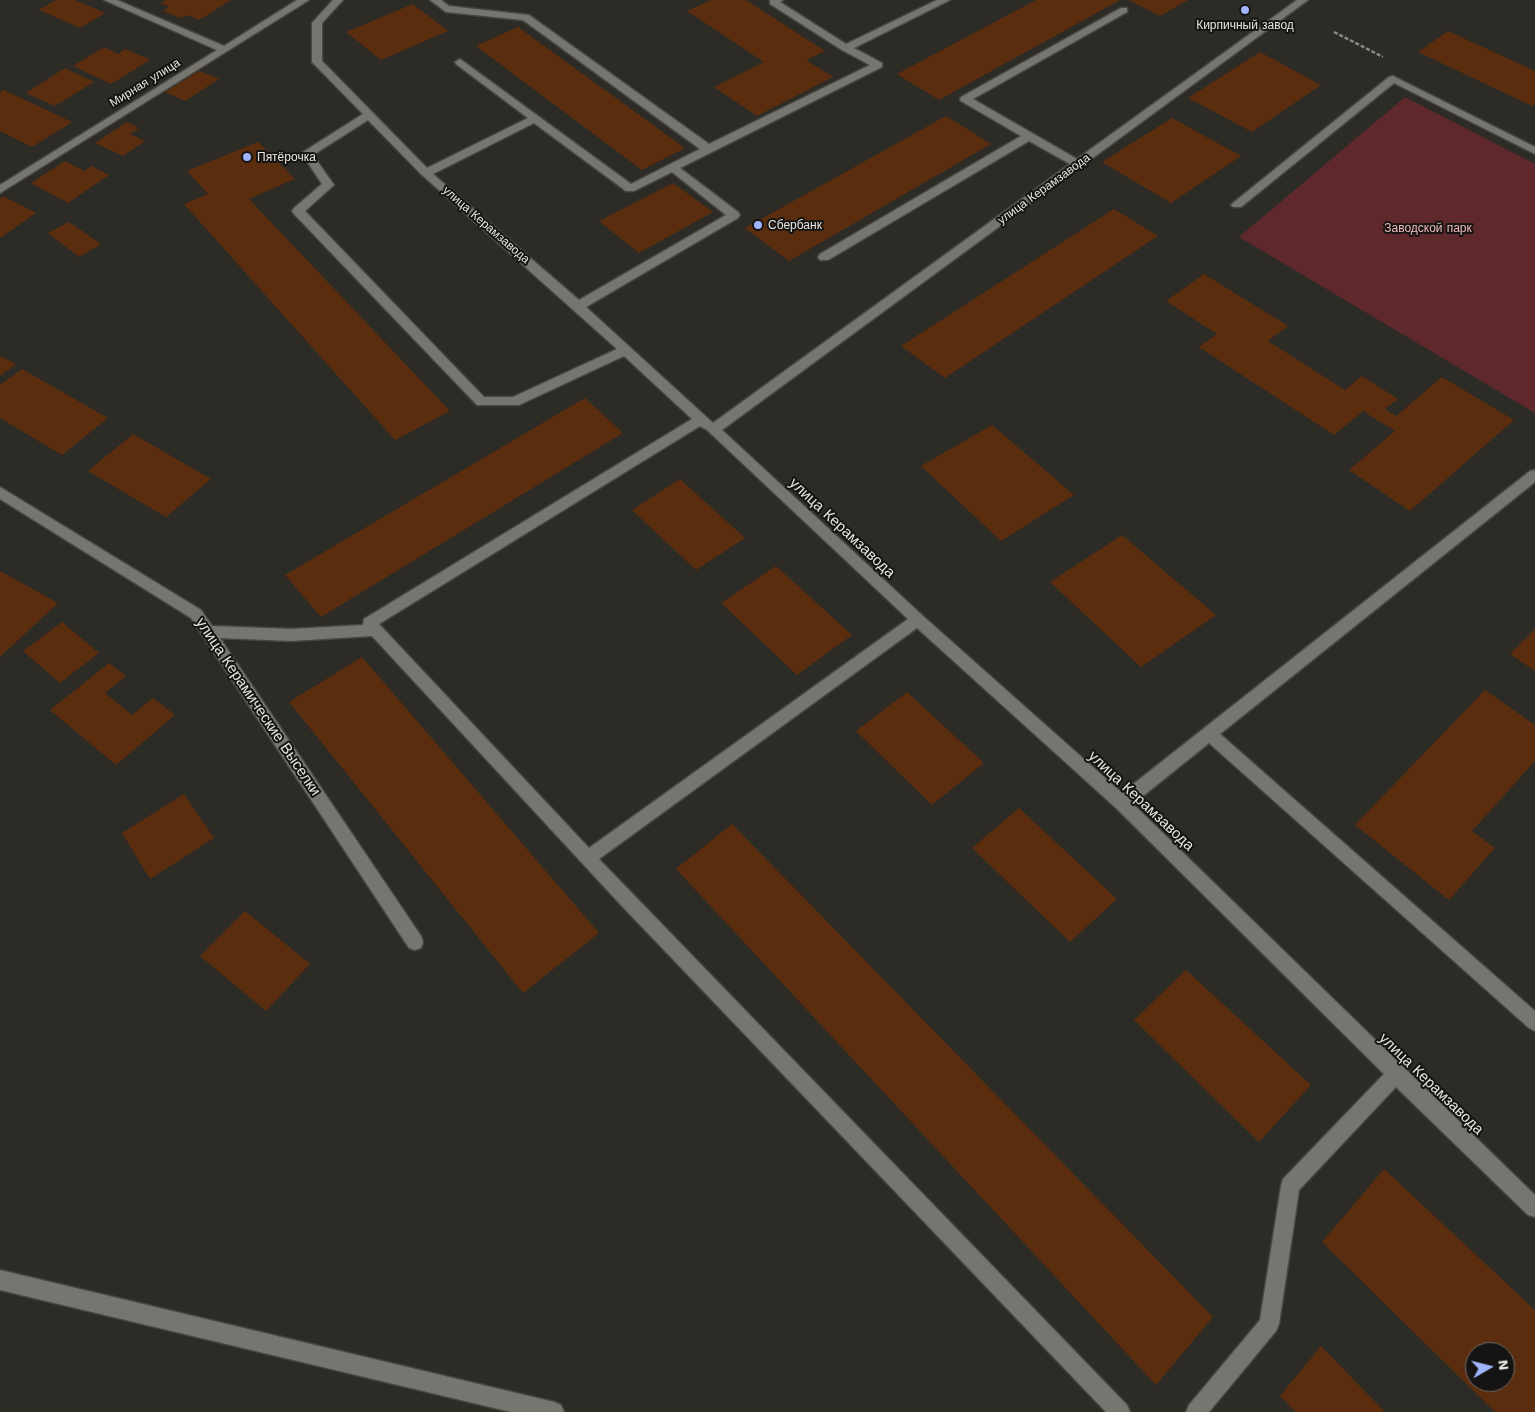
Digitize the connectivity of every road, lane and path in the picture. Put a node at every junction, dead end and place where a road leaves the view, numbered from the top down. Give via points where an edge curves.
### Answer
1 (110, 0) edge
2 (304, 0) edge
3 (338, 0) edge
4 (435, 0) edge
5 (778, 0) edge
6 (945, 0) edge
7 (1299, 1) edge
8 (1124, 10) dead end
9 (1334, 32) dead end
10 (846, 48) junction
11 (224, 49) junction
12 (460, 62) dead end
13 (1393, 79) junction
14 (369, 115) junction
15 (535, 118) junction
16 (1029, 136) junction
17 (708, 149) junction
18 (1535, 151) edge
19 (1077, 164) junction
20 (672, 167) junction
21 (426, 173) junction
22 (0, 190) edge
23 (1237, 205) dead end
24 (824, 257) dead end
25 (578, 306) junction
26 (626, 350) junction
27 (701, 419) junction
28 (713, 430) junction
29 (1535, 475) edge
30 (0, 492) edge
31 (918, 620) junction
32 (375, 630) junction
33 (208, 632) junction
34 (1208, 733) junction
35 (1122, 803) junction
36 (588, 858) junction
37 (415, 942) dead end
38 (1535, 1022) edge
39 (1396, 1074) junction
40 (1535, 1208) edge
41 (0, 1280) edge
42 (554, 1412) edge
43 (1120, 1412) edge
44 (1196, 1412) edge

1 - 11 street
2 - 11 street, Мирная улица
3 - 14 street, улица Керамзавода via 317,23 317,62
4 - 17 street via 446,9 526,17
5 - 10 street via 773,2
6 - 10 street
7 - 19 street, улица Керамзавода
8 - 16 street via 965,99
9 - 13 path via 1390,60
10 - 17 street via 878,65
11 - 22 street, Мирная улица
12 - 15 street
13 - 18 street
13 - 23 street
14 - 21 street, улица Керамзавода
14 - 26 street via 307,154 328,185 298,211 481,402 515,402
15 - 20 street via 630,189
15 - 21 street
16 - 19 street
16 - 24 street
17 - 20 street
19 - 28 street, улица Керамзавода
20 - 25 street via 734,215
21 - 25 street, улица Керамзавода
25 - 26 street, улица Керамзавода
26 - 27 street, улица Керамзавода
27 - 28 street, улица Керамзавода
27 - 32 street via 369,622
28 - 31 street, улица Керамзавода
29 - 34 street
30 - 33 street, улица Керамические Выселки via 196,614
31 - 35 street, улица Керамзавода
31 - 36 street
32 - 33 street via 291,635
32 - 36 street
33 - 37 street, улица Керамические Выселки
34 - 35 street
34 - 38 street
35 - 39 street, улица Керамзавода
36 - 43 street
39 - 40 street, улица Керамзавода
39 - 44 street via 1290,1186 1269,1324
41 - 42 street

